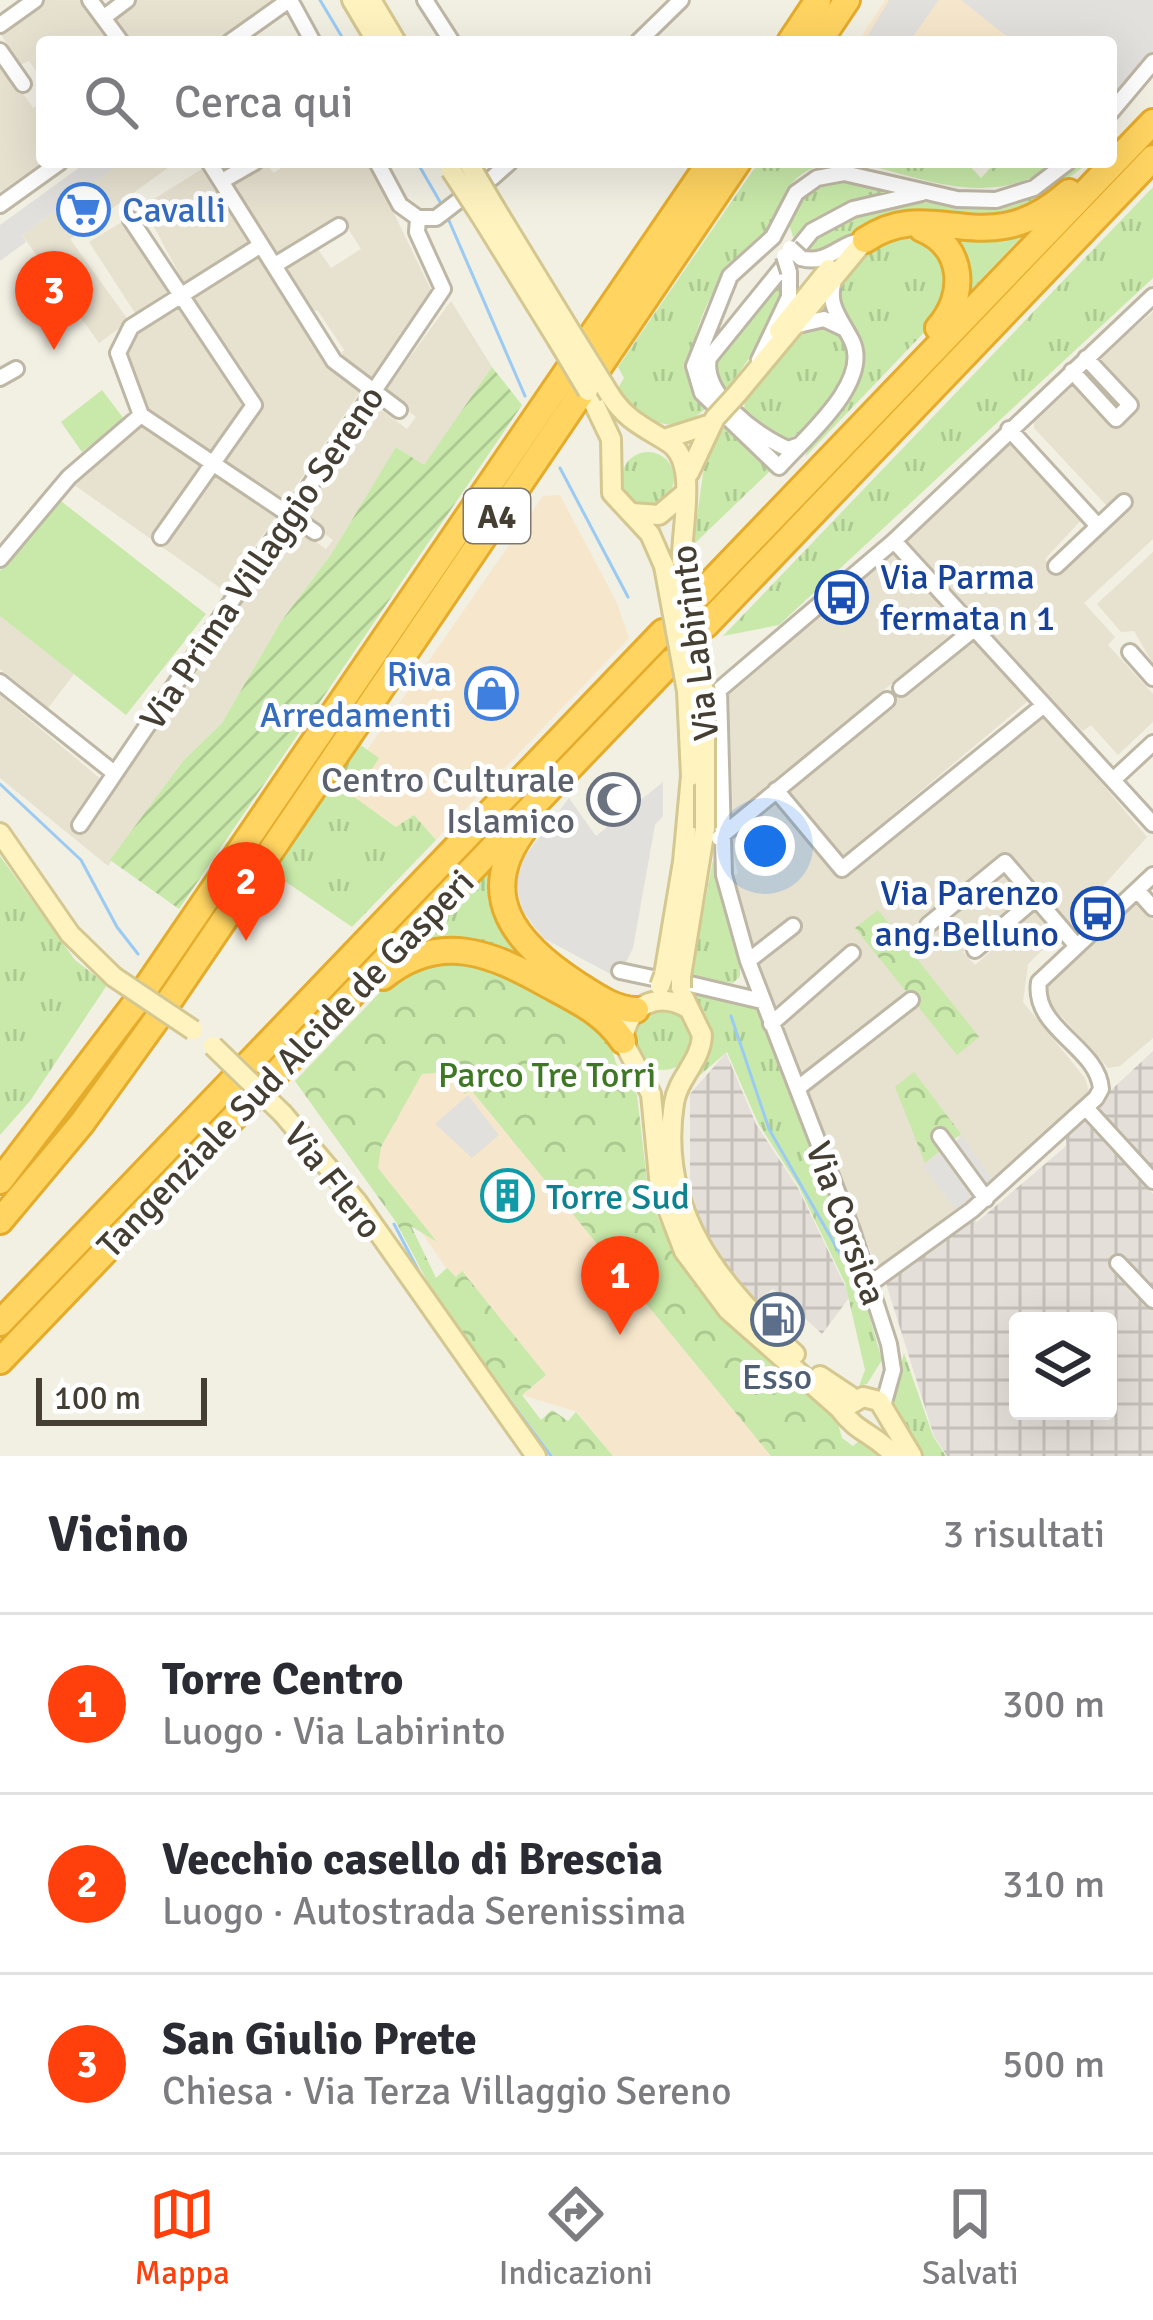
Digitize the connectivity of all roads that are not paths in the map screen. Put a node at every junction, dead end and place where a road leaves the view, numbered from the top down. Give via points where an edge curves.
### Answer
1 (35, 0) edge
2 (90, 0) edge
3 (127, 0) edge
4 (290, 0) edge
5 (352, 0) edge
6 (371, 0) edge
7 (425, 0) edge
8 (681, 0) edge
9 (818, 0) edge
10 (847, 0) edge
11 (103, 18) junction
12 (0, 25) edge
13 (117, 36) edge
14 (239, 36) edge
15 (310, 36) edge
16 (373, 36) edge
17 (392, 36) edge
18 (448, 36) edge
19 (644, 36) edge
20 (794, 36) edge
21 (823, 36) edge
22 (0, 51) edge
23 (1153, 62) edge
24 (23, 84) dead end
25 (1117, 105) edge
26 (1153, 122) edge
27 (1117, 154) edge
28 (1153, 158) edge
29 (52, 168) edge
30 (213, 168) edge
31 (245, 168) edge
32 (380, 168) edge
33 (458, 168) edge
34 (503, 168) edge
35 (706, 168) edge
36 (735, 168) edge
37 (1061, 168) edge
38 (1099, 168) edge
39 (1103, 168) edge
40 (492, 178) dead end
41 (223, 181) junction
42 (929, 192) junction
43 (0, 205) edge
44 (450, 207) dead end
45 (418, 218) junction
46 (131, 220) dead end
47 (909, 223) junction
48 (340, 226) dead end
49 (865, 241) junction
50 (787, 244) junction
51 (262, 245) junction
52 (275, 266) junction
53 (834, 280) junction
54 (184, 295) junction
55 (1152, 298) edge
56 (798, 325) junction
57 (843, 328) junction
58 (563, 334) junction
59 (1086, 358) junction
60 (759, 360) junction
61 (16, 369) dead end
62 (1072, 371) junction
63 (0, 378) edge
64 (740, 390) junction
65 (374, 392) junction
66 (885, 401) junction
67 (400, 410) dead end
68 (141, 415) junction
69 (713, 421) junction
70 (1009, 429) junction
71 (659, 438) junction
72 (797, 446) junction
73 (613, 458) junction
74 (212, 464) junction
75 (687, 482) junction
76 (1124, 502) dead end
77 (623, 508) junction
78 (289, 515) junction
79 (1098, 526) junction
80 (315, 532) dead end
81 (161, 537) dead end
82 (894, 541) junction
83 (0, 559) edge
84 (1056, 566) dead end
85 (699, 595) dead end
86 (706, 625) dead end
87 (974, 629) junction
88 (663, 632) dead end
89 (1130, 652) dead end
90 (671, 662) dead end
91 (1153, 678) edge
92 (0, 682) edge
93 (902, 688) dead end
94 (887, 700) dead end
95 (1044, 705) junction
96 (1153, 742) edge
97 (586, 753) junction
98 (113, 772) junction
99 (1113, 780) junction
100 (776, 790) junction
101 (1153, 824) edge
102 (80, 825) dead end
103 (0, 832) edge
104 (712, 833) junction
105 (1153, 874) edge
106 (1137, 890) junction
107 (1036, 898) junction
108 (1153, 908) edge
109 (928, 925) dead end
110 (793, 926) dead end
111 (1075, 944) junction
112 (975, 950) dead end
113 (852, 953) dead end
114 (748, 961) junction
115 (620, 971) dead end
116 (665, 987) junction
117 (762, 1000) junction
118 (911, 1000) dead end
119 (689, 1009) junction
120 (771, 1024) junction
121 (623, 1041) junction
122 (294, 1050) junction
123 (688, 1070) junction
124 (640, 1071) junction
125 (798, 1088) junction
126 (1087, 1109) junction
127 (940, 1136) dead end
128 (0, 1181) edge
129 (1153, 1181) edge
130 (986, 1199) junction
131 (0, 1221) edge
132 (1118, 1263) dead end
133 (871, 1282) junction
134 (1153, 1300) edge
135 (0, 1323) edge
136 (892, 1359) junction
137 (0, 1361) edge
138 (860, 1398) junction
139 (884, 1411) junction
140 (848, 1420) junction
141 (870, 1435) junction
142 (536, 1456) edge
143 (895, 1456) edge
144 (912, 1456) edge

1 - 12 street
2 - 11 street
3 - 11 street
4 - 14 street
4 - 15 street
5 - 16 main road
6 - 17 main road
7 - 18 street
8 - 19 street
9 - 20 highway
10 - 21 highway
11 - 13 street
22 - 24 street
23 - 25 street
26 - 27 highway
28 - 86 highway
29 - 43 street
30 - 41 street
31 - 41 street
32 - 45 street via 400,205
33 - 58 main road, Via Labirinto, bridge
34 - 40 street
35 - 128 highway, A4 via 137,1001
36 - 131 highway, A4 via 159,1016
37 - 42 street via 1006,198
38 - 47 highway via 1012,225 976,231
39 - 66 highway
41 - 51 street
42 - 50 street via 830,175 796,193
42 - 72 street via 853,209 812,231 709,358 707,376 717,392 772,441
44 - 45 street
45 - 65 street, Via Prima Villaggio Sereno via 443,290
46 - 54 street
47 - 49 highway
47 - 66 highway via 949,248 958,292
48 - 52 street
49 - 50 street via 820,260
49 - 53 main road
49 - 60 main road via 820,278
50 - 60 street, bridge via 786,304
50 - 72 street via 730,276 694,366 702,393 779,467
51 - 52 street
51 - 54 street
52 - 65 street via 334,361
53 - 56 main road
53 - 57 street via 831,300
54 - 68 street via 122,341 121,365
54 - 74 street via 254,405
55 - 59 street
56 - 57 street via 824,319
56 - 64 main road
57 - 72 street via 854,369
58 - 71 main road, Via Labirinto, bridge via 629,419
58 - 73 main road, Via Labirinto, bridge via 606,421
59 - 62 street
59 - 62 street via 1130,405 1116,418
60 - 64 main road
61 - 63 street
62 - 70 street
64 - 69 main road, bridge
65 - 67 street
65 - 78 street, Via Prima Villaggio Sereno
66 - 85 highway
68 - 74 street
68 - 83 street via 69,477
69 - 71 main road
69 - 75 main road
70 - 79 street
70 - 82 street
71 - 73 main road via 630,441
71 - 75 main road, Via Labirinto via 681,453
73 - 77 main road, Via Labirinto via 609,484
74 - 78 street
74 - 81 street
75 - 77 main road, Via Labirinto via 676,506 659,515
75 - 104 main road, Via Labirinto, bridge via 680,546 705,698
76 - 79 street
77 - 116 main road, Via Labirinto, bridge via 650,534 664,566 687,691 691,776
78 - 80 street
78 - 98 street, Via Prima Villaggio Sereno
79 - 84 street
82 - 87 street
82 - 104 street, Via Corsica via 719,690
87 - 93 street
87 - 95 street
88 - 135 highway, Tangenziale Sud Alcide de Gasperi
89 - 91 street
90 - 97 highway, Tangenziale Sud Alcide de Gasperi
92 - 98 street
94 - 100 street
95 - 99 street
95 - 100 street via 842,869
96 - 99 street
97 - 116 highway via 514,845 504,901 521,941 593,994
97 - 122 highway, Tangenziale Sud Alcide de Gasperi
98 - 102 street, Via Prima Villaggio Sereno
99 - 101 street
100 - 104 street
103 - 142 main road, Via Flero, bridge via 70,934 114,977 212,1046 283,1114 357,1202
104 - 114 street, Via Corsica
104 - 116 main road, Via Labirinto
105 - 106 street
106 - 108 street
106 - 111 street
107 - 109 street via 1005,862
107 - 111 street
107 - 112 street
110 - 114 street
111 - 126 street via 1043,973 1037,992 1046,1015 1101,1080
113 - 120 street
114 - 117 street, Via Corsica
115 - 116 street
116 - 117 street
116 - 119 main road
116 - 119 main road
116 - 121 main road, Via Labirinto
117 - 120 street, Via Corsica
118 - 125 street
119 - 123 main road via 702,1035
120 - 125 street, Via Corsica
121 - 122 highway via 604,1016 511,964 444,949 406,960 325,1034
121 - 124 main road
122 - 137 highway, Tangenziale Sud Alcide de Gasperi
123 - 124 main road via 669,1078
123 - 138 main road via 676,1094 672,1143 693,1235 749,1312 824,1380
124 - 140 main road via 654,1106 663,1201 684,1251 728,1310
125 - 133 street, Via Corsica
126 - 129 street
126 - 130 street
127 - 130 street
130 - 133 street
132 - 134 street
133 - 136 street, Via Corsica
136 - 138 street
136 - 139 street, Via Corsica
138 - 139 main road
138 - 140 main road
139 - 141 main road, Via Corsica
139 - 144 main road
140 - 141 main road
141 - 143 main road

